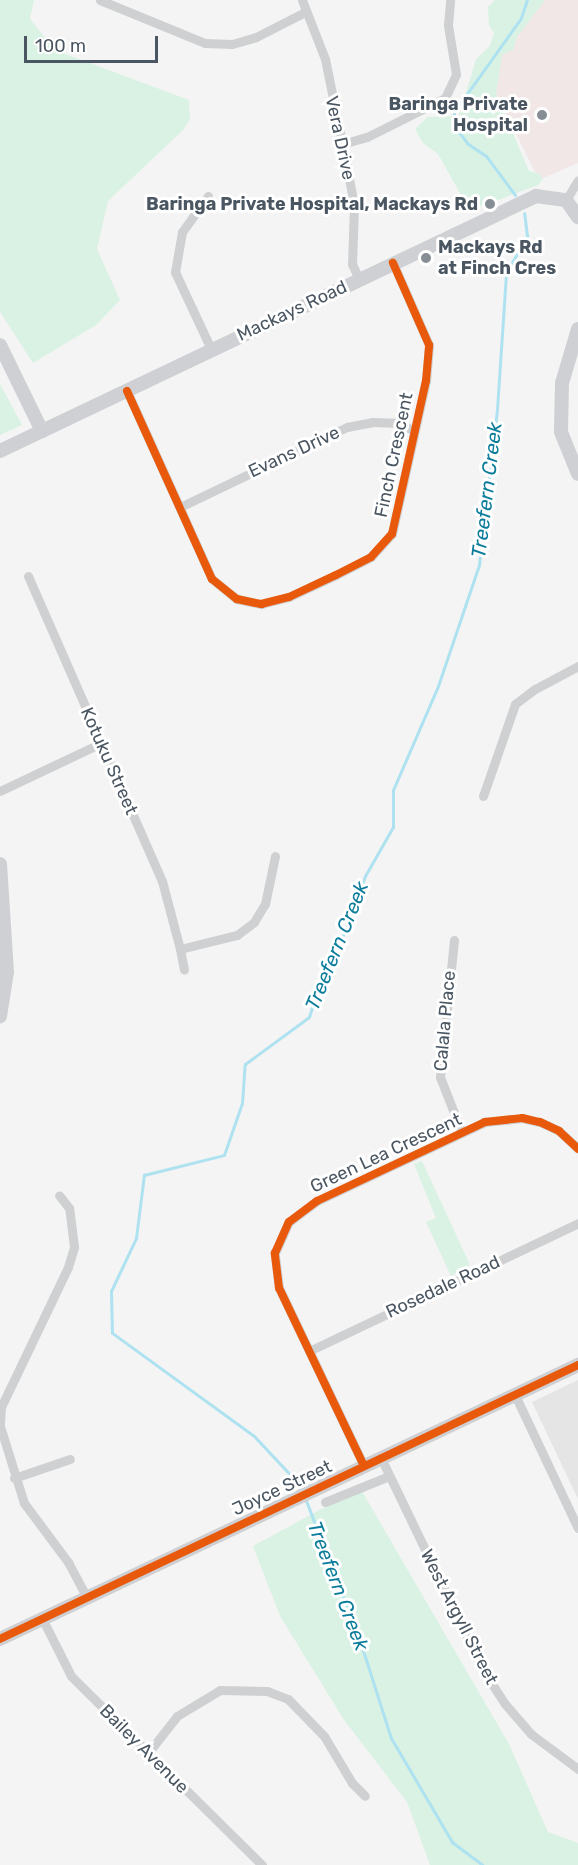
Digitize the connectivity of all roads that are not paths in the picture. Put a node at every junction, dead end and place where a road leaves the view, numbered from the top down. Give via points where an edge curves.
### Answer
1 (100, 0) edge
2 (302, 0) edge
3 (450, 0) edge
4 (305, 12) junction
5 (342, 144) junction
6 (578, 180) edge
7 (208, 196) dead end
8 (566, 200) junction
9 (578, 217) edge
10 (393, 263) junction
11 (359, 279) junction
12 (578, 329) edge
13 (0, 345) edge
14 (211, 349) junction
15 (127, 391) junction
16 (413, 430) junction
17 (42, 431) junction
18 (0, 451) edge
19 (578, 474) edge
20 (180, 507) junction
21 (28, 576) dead end
22 (578, 666) edge
23 (101, 743) junction
24 (0, 791) edge
25 (483, 796) dead end
26 (275, 856) dead end
27 (0, 864) edge
28 (454, 940) dead end
29 (180, 949) junction
30 (184, 970) dead end
31 (0, 1016) edge
32 (462, 1133) junction
33 (578, 1149) edge
34 (59, 1195) dead end
35 (578, 1223) edge
36 (309, 1351) junction
37 (578, 1365) edge
38 (515, 1395) junction
39 (0, 1425) edge
40 (381, 1458) junction
41 (70, 1459) dead end
42 (364, 1466) junction
43 (390, 1476) junction
44 (14, 1478) junction
45 (325, 1502) dead end
46 (578, 1528) edge
47 (87, 1597) junction
48 (43, 1620) junction
49 (0, 1640) edge
50 (148, 1753) junction
51 (578, 1769) edge
52 (365, 1797) dead end
53 (262, 1865) edge

1 - 4 street via 205,43 231,44 256,37
2 - 4 street, Vera Drive
3 - 5 street via 448,25 456,74 445,98 367,137
4 - 5 street, Vera Drive via 325,59
5 - 11 street, Vera Drive via 354,205 352,264
6 - 8 street
7 - 14 street via 182,232 175,272
8 - 9 street
8 - 10 street, Mackays Road via 551,196 528,200
10 - 11 street, Mackays Road
10 - 16 street, Finch Crescent via 429,345 426,381
11 - 14 street, Mackays Road
12 - 19 street via 562,383 561,432
13 - 17 street
14 - 15 street, Mackays Road
15 - 17 street, Mackays Road
15 - 20 street, Finch Crescent
16 - 20 street, Evans Drive via 396,423 347,427
16 - 20 street, Finch Crescent via 392,534 371,557 289,597 261,604 237,599 212,579
17 - 18 street, Mackays Road
21 - 23 street, Kotuku Street
22 - 25 street via 515,704
23 - 24 street
23 - 29 street, Kotuku Street via 162,881
26 - 29 street via 265,904 254,922 237,935
27 - 31 street via 7,972
28 - 32 street, Calala Place via 440,1077
29 - 30 street, Kotuku Street
32 - 33 street, Green Lea Crescent via 485,1122 522,1118 559,1131
32 - 36 street, Green Lea Crescent via 317,1201 289,1222 275,1253 275,1271
34 - 39 street via 69,1208 74,1247 1,1407
35 - 36 street, Rosedale Road
36 - 42 street, Green Lea Crescent
37 - 38 street, Joyce Street
38 - 40 street, Joyce Street
38 - 46 street
39 - 44 street
40 - 42 street, Joyce Street
40 - 43 street, West Argyll Street
41 - 44 street
42 - 47 street, Joyce Street
43 - 45 street
43 - 51 street, West Argyll Street via 483,1670 505,1704 560,1758
44 - 47 street via 32,1518 68,1562
47 - 48 street, Joyce Street
48 - 49 street, Joyce Street
48 - 50 street, Bailey Avenue via 71,1676
50 - 52 street via 177,1716 220,1690 267,1691 288,1699 324,1736
50 - 53 street, Bailey Avenue

